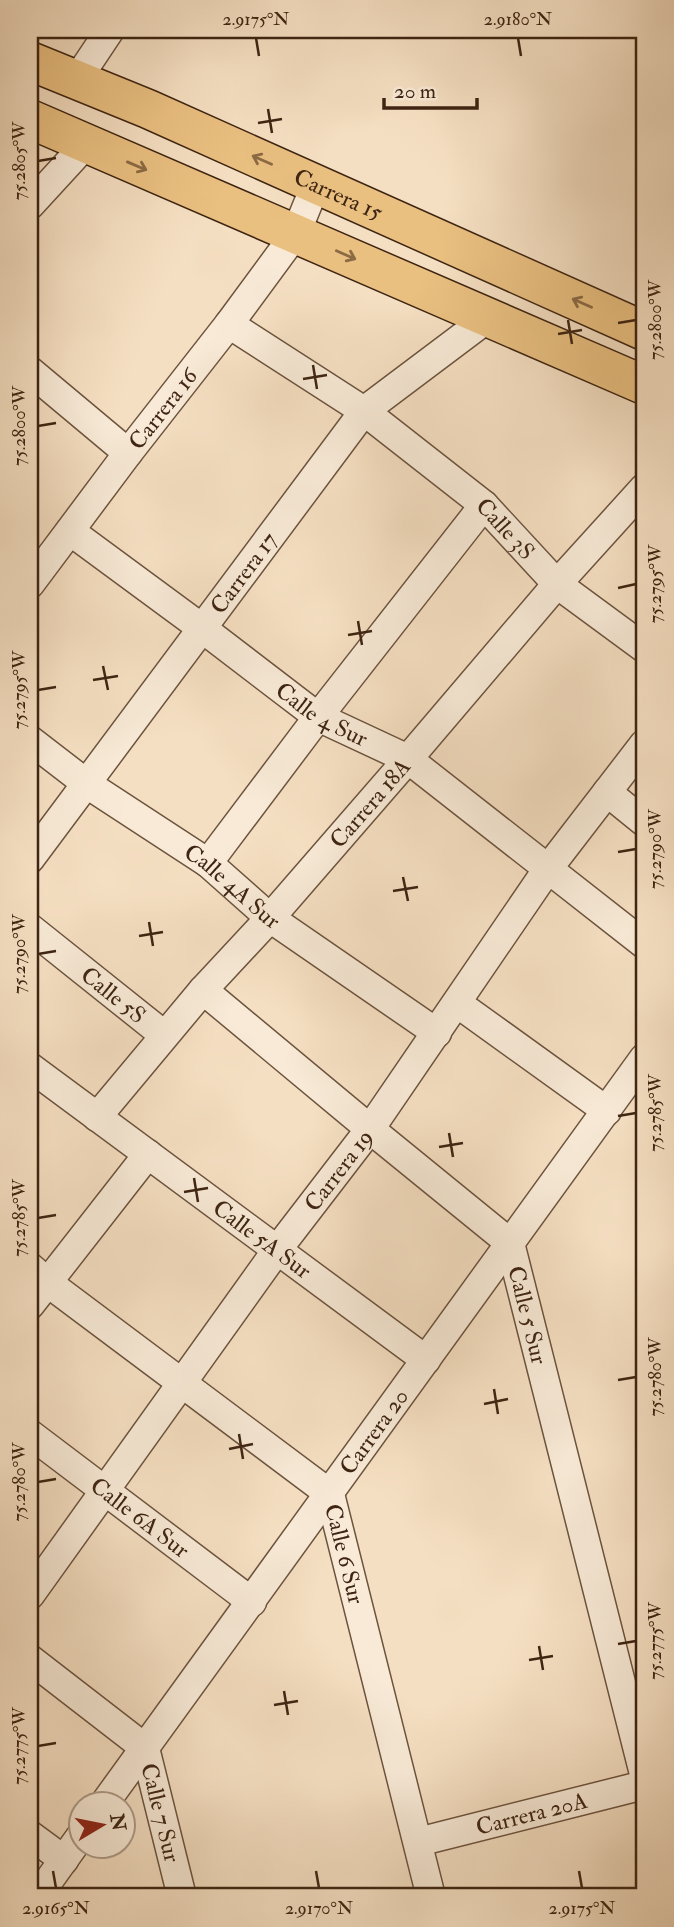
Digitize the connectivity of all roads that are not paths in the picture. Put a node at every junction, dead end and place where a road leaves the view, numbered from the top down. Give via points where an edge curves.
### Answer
1 (110, 30) edge
2 (30, 61) edge
3 (76, 81) junction
4 (30, 118) edge
5 (86, 144) junction
6 (316, 184) junction
7 (30, 205) edge
8 (296, 233) junction
9 (489, 317) junction
10 (229, 324) junction
11 (644, 331) edge
12 (30, 372) edge
13 (644, 385) edge
14 (364, 411) junction
15 (128, 453) junction
16 (644, 488) edge
17 (484, 505) junction
18 (70, 531) junction
19 (33, 574) edge
20 (557, 584) junction
21 (203, 629) junction
22 (644, 648) edge
23 (318, 717) junction
24 (30, 740) edge
25 (644, 744) edge
26 (408, 759) junction
27 (88, 784) junction
28 (607, 792) junction
29 (644, 822) edge
30 (30, 859) edge
31 (208, 863) junction
32 (547, 870) junction
33 (270, 918) junction
34 (30, 928) edge
35 (644, 944) edge
36 (203, 990) junction
37 (457, 1003) junction
38 (437, 1033) junction
39 (164, 1035) junction
40 (644, 1058) edge
41 (30, 1067) edge
42 (607, 1111) junction
43 (97, 1117) junction
44 (370, 1129) junction
45 (148, 1154) junction
46 (510, 1243) junction
47 (277, 1250) junction
48 (38, 1275) edge
49 (30, 1305) edge
50 (426, 1360) junction
51 (182, 1382) junction
52 (30, 1434) edge
53 (104, 1491) junction
54 (330, 1494) junction
55 (30, 1595) edge
56 (252, 1602) junction
57 (30, 1659) edge
58 (145, 1748) junction
59 (644, 1774) edge
60 (644, 1785) edge
61 (114, 1790) edge
62 (30, 1835) edge
63 (418, 1842) junction
64 (66, 1857) edge
65 (64, 1860) junction
66 (37, 1897) edge
67 (181, 1897) edge
68 (431, 1897) edge

1 - 3 street
2 - 3 main road, Carrera 15
6 -> 3 main road, Carrera 15
4 - 5 main road
5 - 7 street
5 -> 8 main road
6 - 8 street, Carrera 16
11 -> 6 main road, Carrera 15
8 -> 9 main road
8 - 10 street, Carrera 16
9 - 13 main road
9 - 14 street, Carrera 17
10 - 14 street, Calle 3S
10 - 15 street, Carrera 16
12 - 15 street
14 - 17 street, Calle 3S
14 - 21 street, Carrera 17
15 - 18 street, Carrera 16
16 - 20 street, Carrera 18A
17 - 20 street, Calle 3S
17 - 23 street
18 - 19 street, Carrera 16
18 - 21 street, Calle 4 Sur
20 - 22 street, Calle 3S
20 - 26 street, Carrera 18A
21 - 23 street, Calle 4 Sur
21 - 27 street, Carrera 17
23 - 26 street, Calle 4 Sur
23 - 31 street
24 - 27 street, Calle 4A Sur
25 - 28 street, Carrera 19
26 - 32 street, Calle 4 Sur
26 - 33 street, Carrera 18A
27 - 30 street, Carrera 17
27 - 31 street, Calle 4A Sur
28 - 29 street
28 - 32 street, Carrera 19
31 - 33 street, Calle 4A Sur
32 - 35 street, Calle 4 Sur
32 - 37 street, Carrera 19
33 - 36 street, Carrera 18A
33 - 38 street, Calle 4A Sur
34 - 39 street, Calle 5S
36 - 39 street, Carrera 18A
36 - 44 street, Calle 5 Sur
37 - 38 street, Carrera 19
37 - 42 street
38 - 44 street, Carrera 19
39 - 43 street, Carrera 18A
40 - 42 street, Carrera 20
41 - 43 street, Calle 5A Sur
42 - 46 street, Carrera 20
43 - 45 street, Calle 5A Sur
44 - 46 street, Calle 5 Sur
44 - 47 street, Carrera 19
45 - 47 street, Calle 5A Sur
45 - 48 street
46 - 50 street, Carrera 20
46 - 59 street, Calle 5 Sur
47 - 50 street, Calle 5A Sur
47 - 51 street, Carrera 19
48 - 49 street
48 - 51 street, Calle 6 Sur
50 - 54 street, Carrera 20
51 - 53 street, Carrera 19
51 - 54 street, Calle 6 Sur
52 - 53 street, Calle 6A Sur
53 - 55 street, Carrera 19
53 - 56 street, Calle 6A Sur
54 - 56 street, Carrera 20
54 - 63 street, Calle 6 Sur
56 - 58 street, Carrera 20
57 - 58 street, Calle 7 Sur
58 - 61 street, Carrera 20
58 - 67 street, Calle 7 Sur
60 - 63 street, Carrera 20A
62 - 65 street
63 - 68 street, Calle 6 Sur
64 - 65 street
65 - 66 street

